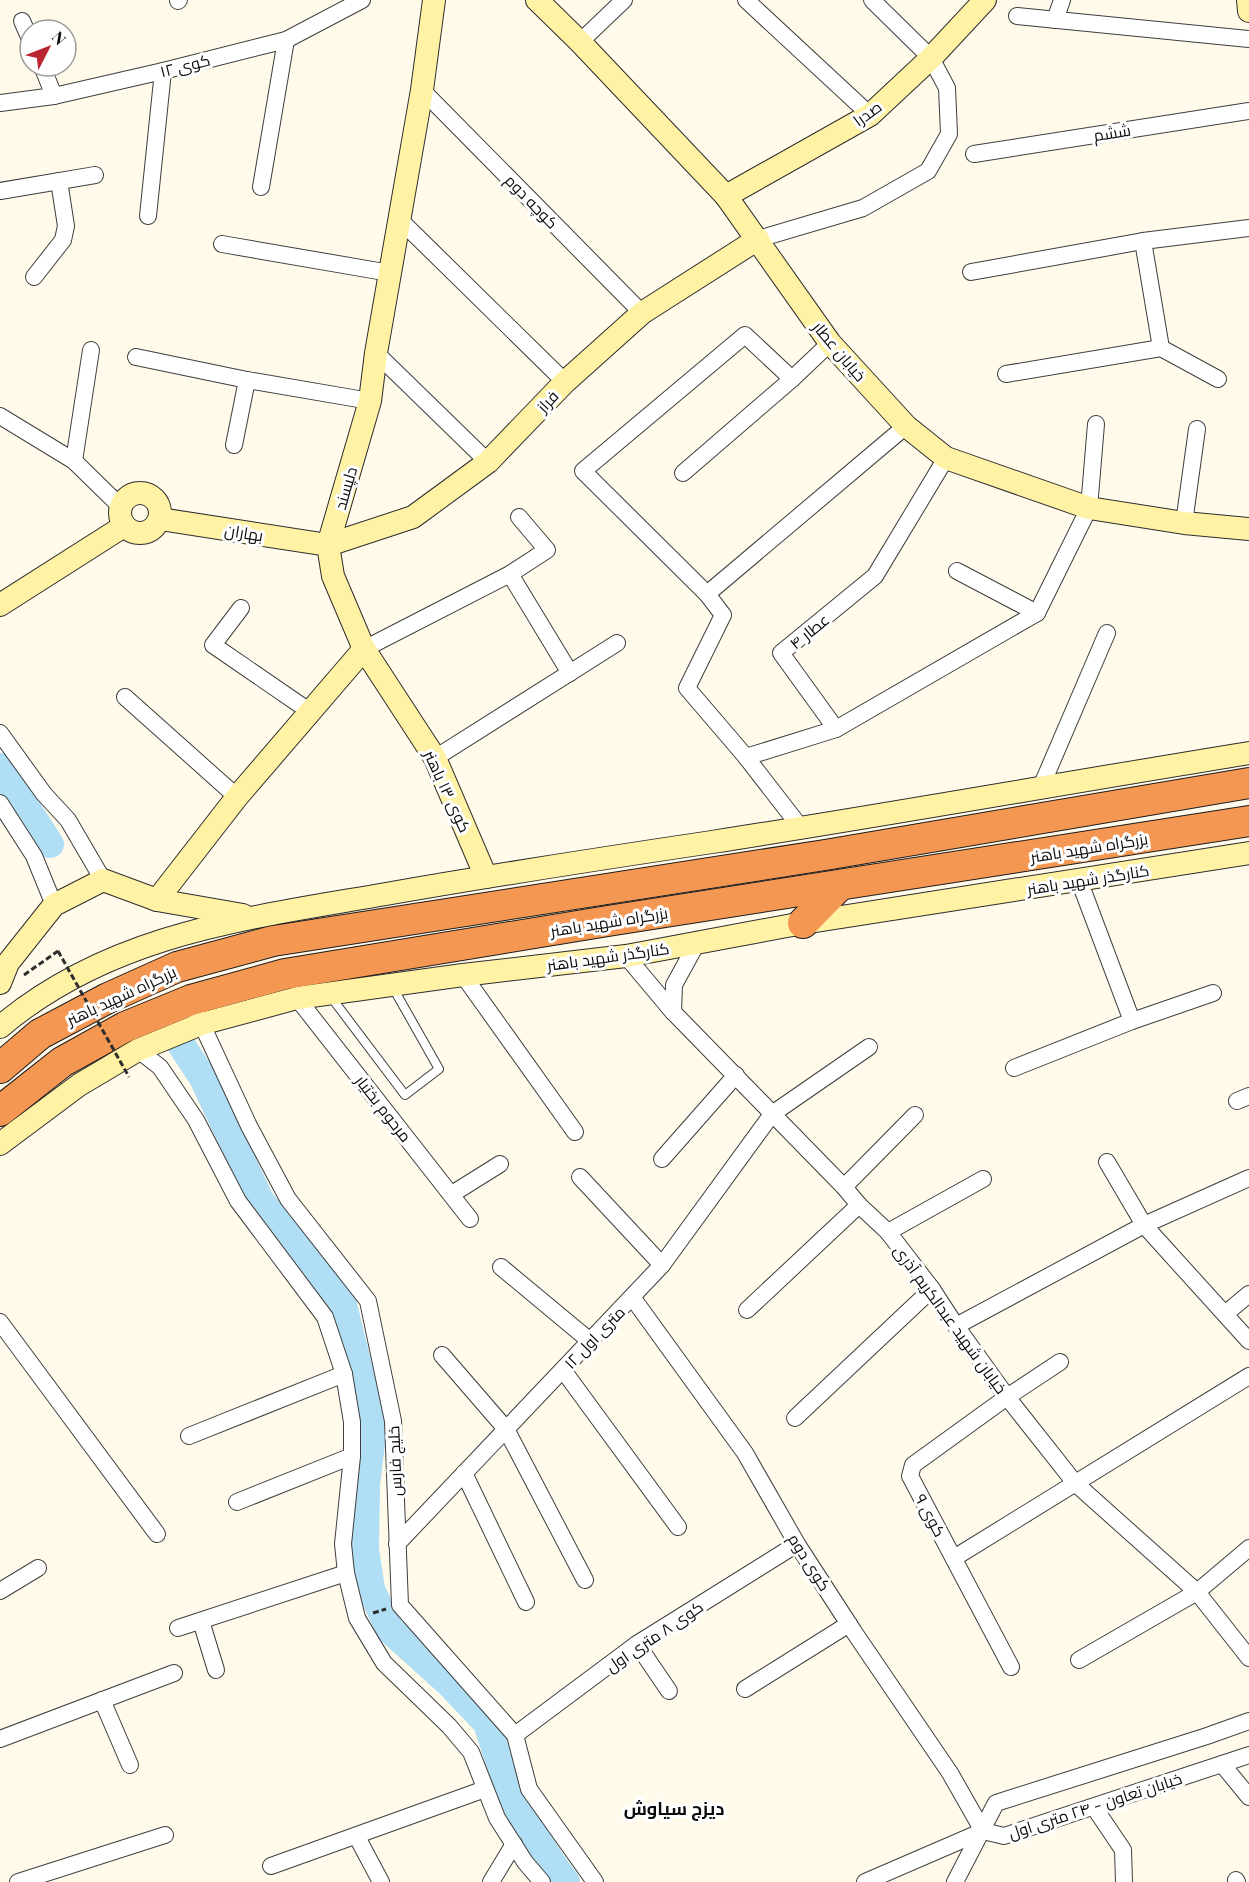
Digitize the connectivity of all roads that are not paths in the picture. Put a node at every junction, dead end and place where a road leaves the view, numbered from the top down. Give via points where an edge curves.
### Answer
1 (362, 0) edge
2 (434, 0) edge
3 (537, 0) edge
4 (624, 0) edge
5 (746, 0) edge
6 (872, 0) edge
7 (985, 0) edge
8 (1062, 0) edge
9 (1248, 0) edge
10 (1249, 11) edge
11 (1017, 16) dead end
12 (1055, 20) junction
13 (1249, 39) edge
14 (286, 40) junction
15 (580, 42) junction
16 (931, 58) junction
17 (163, 71) junction
18 (47, 78) edge
19 (422, 90) junction
20 (54, 96) junction
21 (0, 103) edge
22 (1249, 111) edge
23 (870, 115) junction
24 (974, 154) dead end
25 (95, 175) dead end
26 (59, 181) junction
27 (261, 187) dead end
28 (0, 191) edge
29 (726, 196) junction
30 (148, 216) dead end
31 (400, 219) junction
32 (1249, 228) edge
33 (758, 239) junction
34 (1143, 241) junction
35 (222, 244) dead end
36 (971, 272) dead end
37 (390, 273) junction
38 (34, 277) dead end
39 (642, 313) junction
40 (830, 343) junction
41 (1161, 348) junction
42 (91, 350) dead end
43 (376, 353) junction
44 (136, 357) dead end
45 (1006, 375) dead end
46 (792, 379) junction
47 (1218, 379) dead end
48 (247, 380) junction
49 (565, 382) junction
50 (370, 401) junction
51 (0, 416) edge
52 (1096, 424) dead end
53 (906, 426) junction
54 (1197, 429) dead end
55 (234, 445) dead end
56 (946, 458) junction
57 (74, 461) junction
58 (488, 462) junction
59 (683, 473) dead end
60 (1089, 508) junction
61 (122, 516) junction
62 (519, 517) dead end
63 (160, 519) junction
64 (1184, 523) junction
65 (1249, 530) edge
66 (328, 545) junction
67 (957, 571) dead end
68 (510, 574) junction
69 (706, 594) junction
70 (0, 605) edge
71 (241, 608) dead end
72 (1037, 614) junction
73 (1107, 633) dead end
74 (617, 642) dead end
75 (364, 649) junction
76 (570, 673) junction
77 (125, 697) dead end
78 (309, 711) junction
79 (836, 729) junction
80 (0, 733) edge
81 (1249, 753) edge
82 (746, 757) junction
83 (435, 758) junction
84 (1249, 783) edge
85 (1041, 787) junction
86 (237, 797) junction
87 (0, 803) edge
88 (1249, 821) edge
89 (801, 828) junction
90 (1249, 853) edge
91 (480, 877) junction
92 (103, 880) junction
93 (1079, 880) junction
94 (839, 886) junction
95 (157, 900) junction
96 (54, 905) junction
97 (263, 915) junction
98 (420, 920) junction
99 (803, 923) junction
100 (358, 927) junction
101 (697, 943) junction
102 (626, 956) junction
103 (463, 975) junction
104 (10, 980) edge
105 (392, 986) junction
106 (1213, 993) dead end
107 (329, 994) junction
108 (297, 998) junction
109 (196, 1012) junction
110 (673, 1012) junction
111 (1132, 1021) junction
112 (0, 1027) edge
113 (869, 1047) dead end
114 (138, 1050) junction
115 (0, 1068) edge
116 (1014, 1068) dead end
117 (736, 1075) junction
118 (0, 1111) edge
119 (772, 1114) junction
120 (915, 1115) dead end
121 (575, 1132) dead end
122 (0, 1144) edge
123 (662, 1160) dead end
124 (1107, 1162) dead end
125 (500, 1164) dead end
126 (580, 1177) dead end
127 (1249, 1178) edge
128 (983, 1179) dead end
129 (844, 1187) junction
130 (452, 1194) junction
131 (859, 1205) junction
132 (470, 1219) dead end
133 (1144, 1225) junction
134 (888, 1232) junction
135 (662, 1265) junction
136 (501, 1267) dead end
137 (932, 1289) junction
138 (1249, 1294) edge
139 (632, 1297) junction
140 (747, 1310) dead end
141 (1225, 1314) junction
142 (0, 1322) edge
143 (956, 1326) junction
144 (590, 1341) junction
145 (1249, 1341) edge
146 (442, 1354) dead end
147 (1060, 1362) dead end
148 (563, 1370) junction
149 (344, 1374) junction
150 (1249, 1376) edge
151 (1007, 1397) junction
152 (795, 1418) dead end
153 (506, 1429) junction
154 (189, 1436) dead end
155 (352, 1455) junction
156 (464, 1473) junction
157 (1075, 1483) junction
158 (237, 1502) dead end
159 (678, 1527) dead end
160 (157, 1534) dead end
161 (397, 1544) junction
162 (797, 1544) junction
163 (1249, 1548) edge
164 (954, 1558) junction
165 (38, 1568) dead end
166 (346, 1573) junction
167 (585, 1580) dead end
168 (0, 1591) edge
169 (1197, 1592) junction
170 (526, 1602) dead end
171 (201, 1621) junction
172 (849, 1623) junction
173 (178, 1628) dead end
174 (637, 1644) junction
175 (1249, 1658) edge
176 (1079, 1659) dead end
177 (1011, 1667) dead end
178 (216, 1670) dead end
179 (174, 1673) dead end
180 (745, 1689) dead end
181 (669, 1691) dead end
182 (102, 1700) junction
183 (1249, 1721) edge
184 (515, 1735) junction
185 (0, 1739) edge
186 (1249, 1755) edge
187 (1222, 1764) junction
188 (130, 1765) dead end
189 (485, 1789) junction
190 (1249, 1797) edge
191 (1094, 1807) junction
192 (983, 1831) junction
193 (165, 1835) dead end
194 (357, 1837) junction
195 (514, 1844) junction
196 (271, 1866) dead end
197 (18, 1882) edge
198 (381, 1882) edge
199 (492, 1882) edge
200 (542, 1882) edge
201 (595, 1882) edge
202 (865, 1882) edge
203 (955, 1882) edge
204 (1124, 1882) edge

1 - 14 street, کوی ۱۲
2 - 19 main road, دلپسند
3 - 15 main road, خیابان عطار
4 - 15 street
5 - 23 street
6 - 16 street
7 - 16 main road, صدرا
8 - 12 street
9 - 10 main road
11 - 12 street
12 - 13 street
14 - 17 street, کوی ۱۲
14 - 27 street
15 - 29 main road, خیابان عطار
16 - 23 main road, صدرا
16 - 33 street via 947,88 949,134 928,171 863,208
17 - 20 street, کوی ۱۲
17 - 30 street
18 - 20 street
19 - 31 main road, دلپسند
19 - 39 street, کوچه دوم
20 - 21 street, کوی ۱۲
22 - 24 street, ششم
23 - 29 main road, صدرا
25 - 26 street
26 - 28 street
26 - 38 street via 65,233
29 - 33 main road, خیابان عطار
31 - 37 main road, دلپسند
31 - 49 street
32 - 34 street
33 - 39 main road, فراز
33 - 40 main road, خیابان عطار
34 - 36 street
34 - 41 street
35 - 37 street
37 - 43 main road, دلپسند
39 - 49 main road, فراز
40 - 46 street
40 - 53 main road, خیابان عطار
41 - 45 street
41 - 47 street
42 - 57 street
43 - 50 main road, دلپسند
43 - 58 street
44 - 48 street
46 - 59 street
46 - 69 street via 744,335 583,471
48 - 50 street
48 - 55 street
49 - 58 main road, فراز
50 - 66 main road, دلپسند
51 - 57 street
52 - 60 street
53 - 56 main road, خیابان عطار
53 - 69 street
54 - 64 street
56 - 60 main road, خیابان عطار
56 - 79 street, عطار ۴ via 875,576 781,653
57 - 61 street
58 - 66 main road, فراز via 413,517
60 - 64 main road, خیابان عطار
60 - 72 street
61 - 63 main road via 129,530 141,534 153,530
61 - 63 main road via 129,496 143,493 155,499
61 - 70 main road
62 - 68 street via 547,550
63 - 66 main road, بهاران
64 - 65 main road, خیابان عطار
66 - 75 main road, دلپسند via 333,576
67 - 72 street
68 - 75 street
68 - 76 street
69 - 82 street via 723,615 687,688
71 - 78 street via 213,645
72 - 79 street
73 - 85 street
74 - 76 street
75 - 78 main road
75 - 83 main road, کوی ۱۳ باهنر
76 - 83 street
77 - 86 street
78 - 86 main road
79 - 82 street
80 - 92 street via 68,820
81 - 85 main road
82 - 89 street
83 - 91 main road, کوی ۱۳ باهنر
84 - 98 highway, بزرگراه شهید باهنر
85 - 89 main road
86 - 95 main road
87 - 96 street via 34,856
88 - 94 highway, بزرگراه شهید باهنر
89 - 91 main road
90 - 93 main road, کنارگذر شهید باهنر
91 - 97 main road
91 - 98 main road
92 - 95 main road
92 - 96 main road
93 - 99 main road, کنارگذر شهید باهنر
93 - 111 street
94 - 99 highway
94 - 109 highway, بزرگراه شهید باهنر via 285,974
95 - 97 main road
96 - 104 main road via 8,963
97 - 100 main road
97 - 112 main road via 164,939 91,967 28,1003
98 - 100 highway, بزرگراه شهید باهنر
99 - 101 main road, کنارگذر شهید باهنر
100 - 115 highway, بزرگراه شهید باهنر via 273,941 177,967 40,1034
101 - 102 main road, کنارگذر شهید باهنر
101 - 110 street via 674,986
102 - 103 main road, کنارگذر شهید باهنر
102 - 110 street, خیابان شهید عبدالکریم آذری
103 - 105 main road, کنارگذر شهید باهنر
103 - 121 street
105 - 107 main road, کنارگذر شهید باهنر
105 - 107 lane via 439,1069 405,1095
106 - 111 street
107 - 108 main road, کنارگذر شهید باهنر
108 - 109 main road, کنارگذر شهید باهنر
108 - 130 street, مرحوم بختیار
109 - 114 main road, کنارگذر شهید باهنر
109 - 118 highway, بزرگراه شهید باهنر via 125,1027 62,1062
109 - 161 street, خلیج فارس via 288,1199 368,1301 393,1422
110 - 117 street, خیابان شهید عبدالکریم آذری
111 - 116 street
113 - 119 street, ۱۲ متری اول
114 - 122 main road, کنارگذر شهید باهنر via 79,1084
114 - 149 street via 160,1067 196,1120 238,1202 325,1317
117 - 119 street, خیابان شهید عبدالکریم آذری
117 - 123 street
119 - 129 street, خیابان شهید عبدالکریم آذری
119 - 135 street, ۱۲ متری اول
120 - 129 street
124 - 133 street
125 - 130 street
126 - 135 street
127 - 133 street
128 - 134 street
129 - 131 street, خیابان شهید عبدالکریم آذری
130 - 132 street, مرحوم بختیار
131 - 134 street, خیابان شهید عبدالکریم آذری
131 - 140 street
133 - 141 street
133 - 143 street
134 - 137 street, خیابان شهید عبدالکریم آذری
135 - 139 street, ۱۲ متری اول
136 - 144 street
137 - 143 street, خیابان شهید عبدالکریم آذری
137 - 152 street
138 - 141 street
139 - 144 street, ۱۲ متری اول
139 - 162 street, کوی دوم via 745,1453
141 - 145 street
142 - 160 street
143 - 151 street, خیابان شهید عبدالکریم آذری
144 - 148 street, ۱۲ متری اول
146 - 153 street
147 - 151 street, کوی ۹
148 - 153 street, ۱۲ متری اول
148 - 159 street
149 - 154 street
149 - 155 street via 352,1422
150 - 157 street
151 - 157 street, خیابان شهید عبدالکریم آذری
151 - 164 street, کوی ۹ via 914,1465 910,1476
153 - 156 street, ۱۲ متری اول
153 - 167 street
155 - 158 street
155 - 166 street via 343,1544
156 - 161 street, ۱۲ متری اول
156 - 170 street
157 - 164 street
157 - 169 street, خیابان شهید عبدالکریم آذری
161 - 184 street, خلیج فارس via 400,1605
162 - 172 street, کوی دوم
162 - 174 street, کوی ۸ متری اول
163 - 169 street
164 - 177 street, کوی ۹
165 - 168 street
166 - 171 street
166 - 189 street via 357,1618 384,1664 471,1752
169 - 175 street, خیابان شهید عبدالکریم آذری
169 - 176 street
171 - 173 street
171 - 178 street
172 - 180 street
172 - 192 street, کوی دوم via 950,1773
174 - 181 street
174 - 184 street, کوی ۸ متری اول
179 - 182 street
182 - 185 street
182 - 188 street
183 - 192 street, خیابان تعاون - ۲۴ متری اول via 996,1803
184 - 201 street via 529,1789
186 - 187 street, خیابان تعاون - ۲۴ متری اول
187 - 190 street
187 - 191 street, خیابان تعاون - ۲۴ متری اول
189 - 194 street
189 - 195 street
191 - 192 street, خیابان تعاون - ۲۴ متری اول via 1004,1836
191 - 204 street via 1123,1850
192 - 202 street
192 - 203 street
193 - 197 street
194 - 196 street
194 - 198 street
195 - 199 street
195 - 200 street

